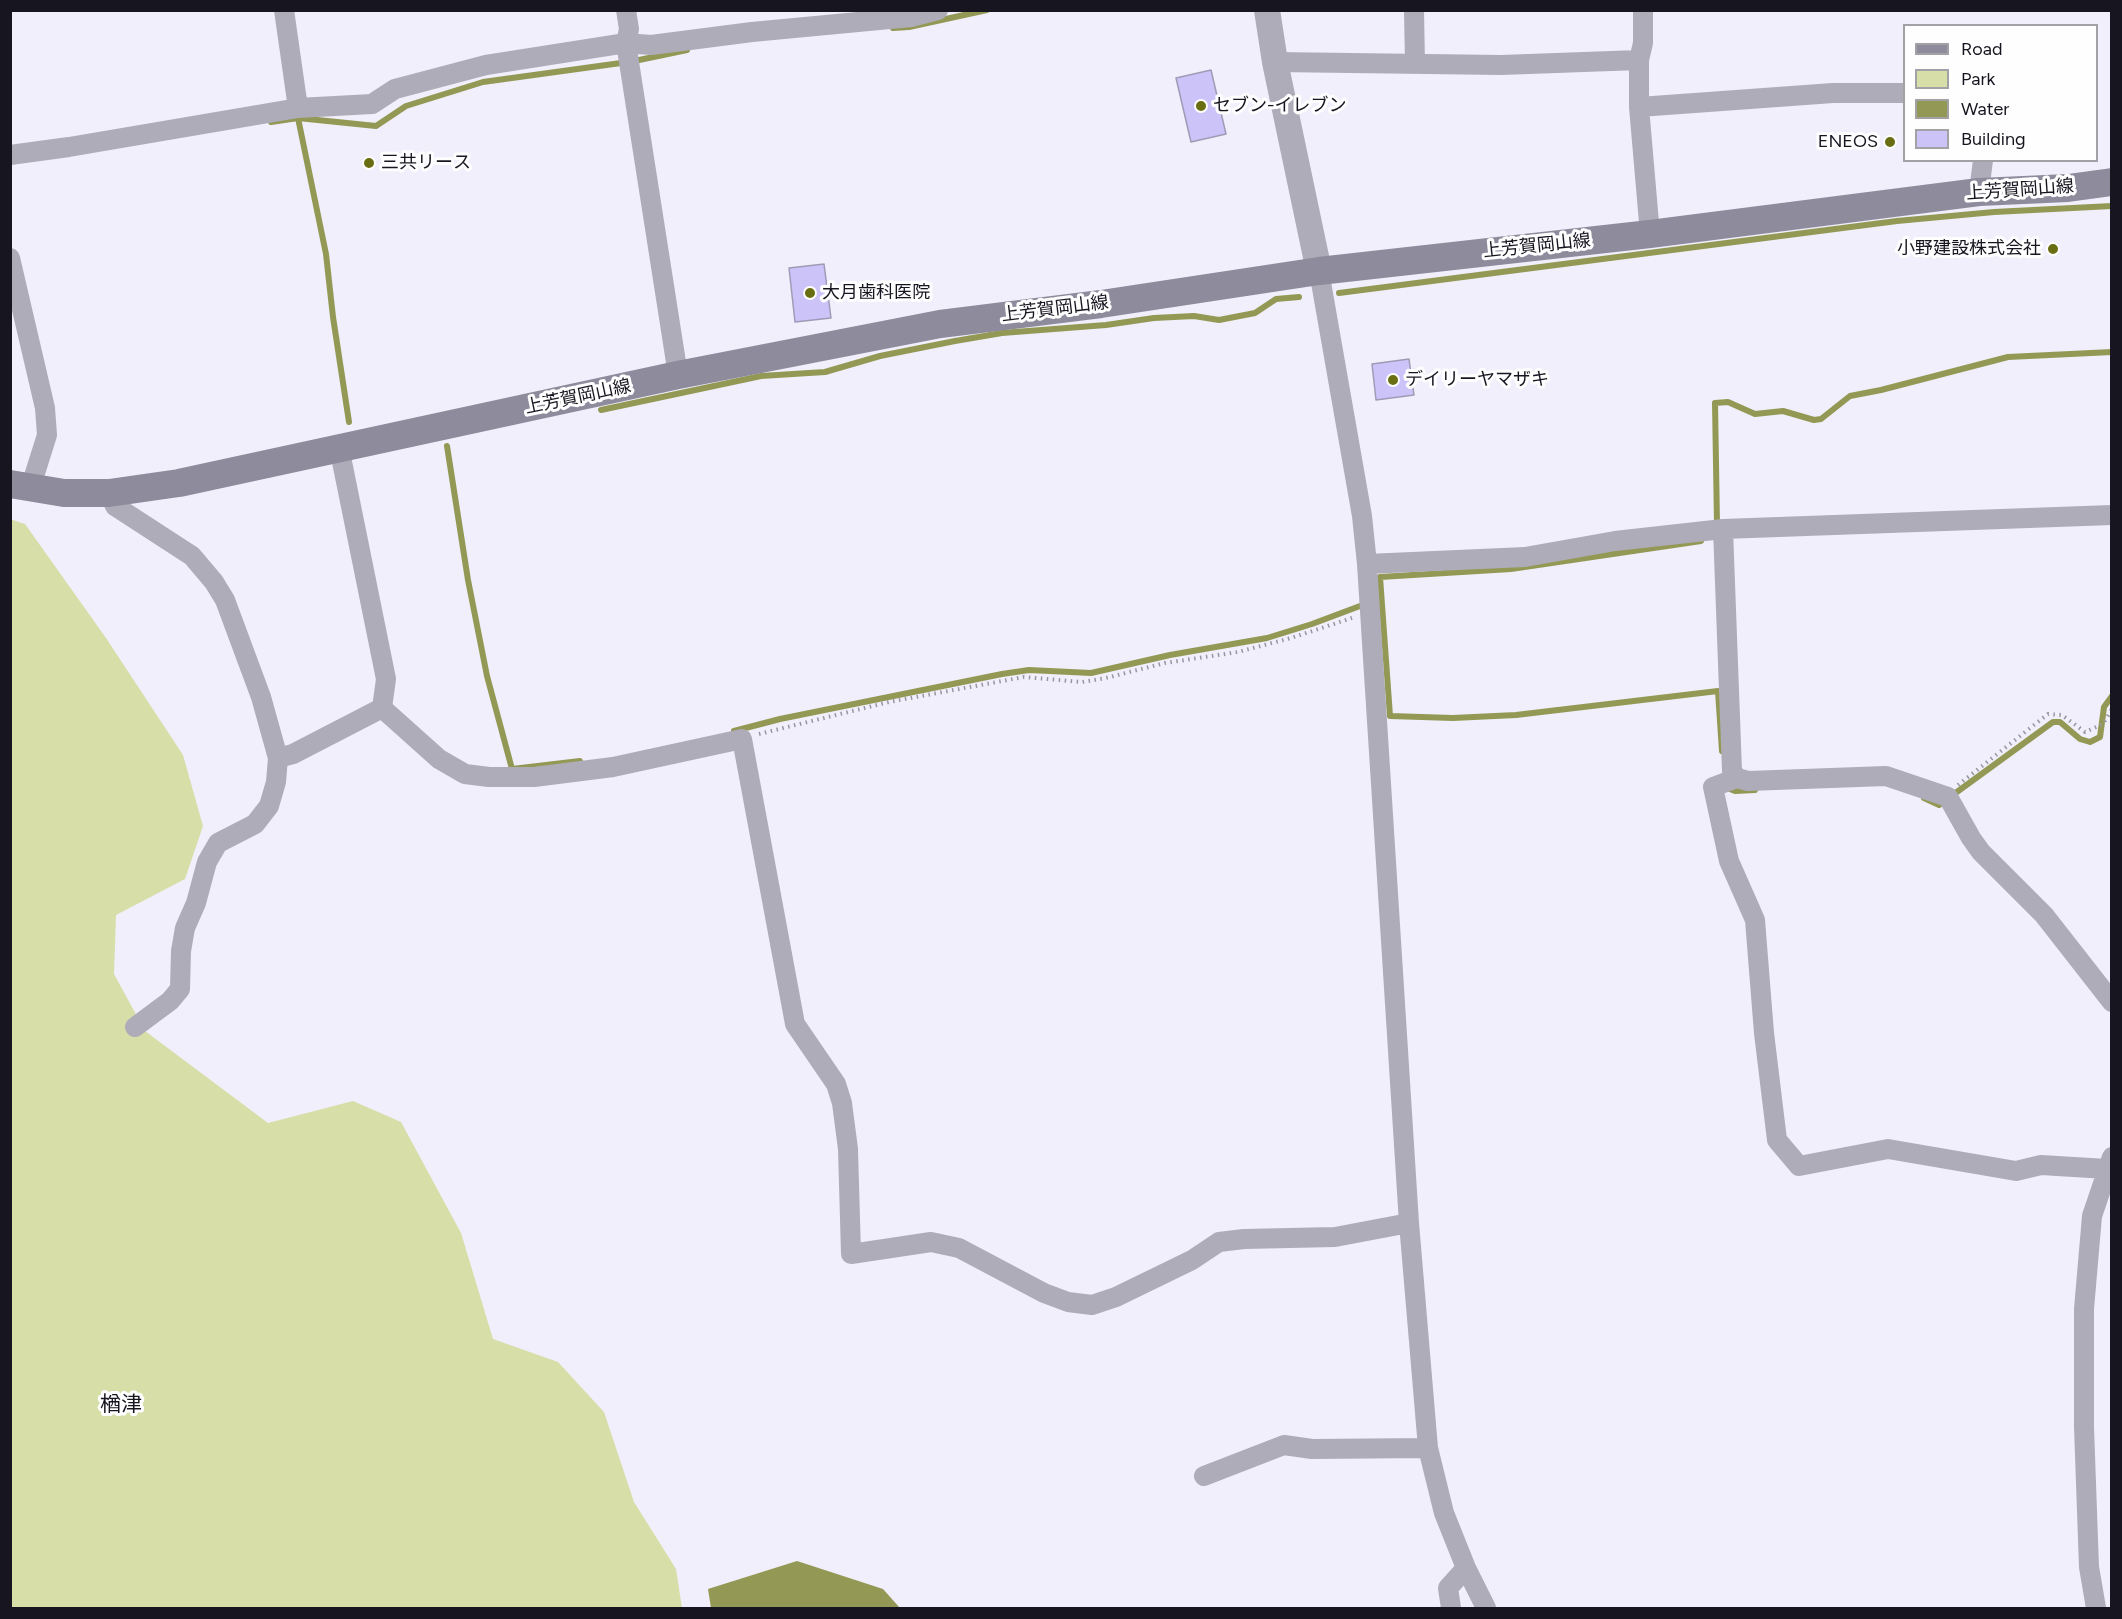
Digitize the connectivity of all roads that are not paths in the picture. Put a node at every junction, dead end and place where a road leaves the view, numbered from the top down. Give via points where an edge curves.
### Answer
1 (284, 10) edge
2 (626, 10) edge
3 (938, 10) edge
4 (1267, 10) edge
5 (1414, 10) edge
6 (1643, 10) edge
7 (626, 43) junction
8 (1639, 60) junction
9 (1275, 63) junction
10 (1415, 64) junction
11 (1903, 93) edge
12 (1639, 107) junction
13 (298, 108) junction
14 (10, 155) edge
15 (1983, 162) edge
16 (2112, 182) edge
17 (1979, 192) junction
18 (1650, 234) junction
19 (10, 258) edge
20 (1319, 271) junction
21 (678, 375) junction
22 (339, 447) junction
23 (20, 486) edge
24 (109, 493) junction
25 (2112, 515) edge
26 (1723, 529) junction
27 (1367, 564) junction
28 (382, 708) junction
29 (278, 758) junction
30 (1729, 781) junction
31 (2112, 1002) edge
32 (135, 1027) dead end
33 (2109, 1163) edge
34 (1409, 1223) junction
35 (1428, 1448) junction
36 (1204, 1476) dead end
37 (1466, 1568) junction
38 (1451, 1608) edge
39 (1486, 1608) edge
40 (2096, 1608) edge

1 - 13 street
2 - 7 street
3 - 7 street via 911,17 651,45
4 - 9 street
5 - 10 street
6 - 8 street
7 - 13 street via 486,65 395,89 372,104
7 - 21 street
8 - 10 street
8 - 12 street
9 - 10 street
9 - 20 street
11 - 12 street via 1833,93
12 - 18 street
13 - 14 street
15 - 17 street
16 - 17 main road, 上芳賀岡山線
17 - 18 main road, 上芳賀岡山線
18 - 20 main road, 上芳賀岡山線
19 - 23 street via 45,408 47,435
20 - 21 main road, 上芳賀岡山線 via 940,324
20 - 27 street
21 - 22 main road, 上芳賀岡山線
22 - 24 main road, 上芳賀岡山線 via 178,483
22 - 28 street via 386,679
23 - 24 main road, 上芳賀岡山線 via 64,494
24 - 29 street via 115,506 192,556 214,582 225,600 261,697
25 - 26 street
26 - 27 street via 1616,541 1525,557
26 - 30 street via 1732,771
27 - 34 street
28 - 29 street
28 - 34 street via 439,759 465,774 489,777 534,777 613,767 742,739 795,1024 836,1084 842,1103 848,1149 851,1254 931,1242 959,1248 1044,1293 1092,1305 1116,1298 1219,1242 1335,1237
29 - 32 street via 269,806 255,824 218,843 207,862 185,927 180,988 170,1001
30 - 31 street via 1886,776 1948,798 1982,852 2044,915
30 - 33 street via 1713,787 1729,861 1755,920 1777,1140 1799,1166 1888,1149 2016,1171 2041,1165
33 - 40 street via 2092,1216 2084,1309 2089,1567
34 - 35 street
35 - 36 street via 1312,1449 1284,1445
35 - 37 street via 1444,1513
37 - 38 street via 1448,1588
37 - 39 street

